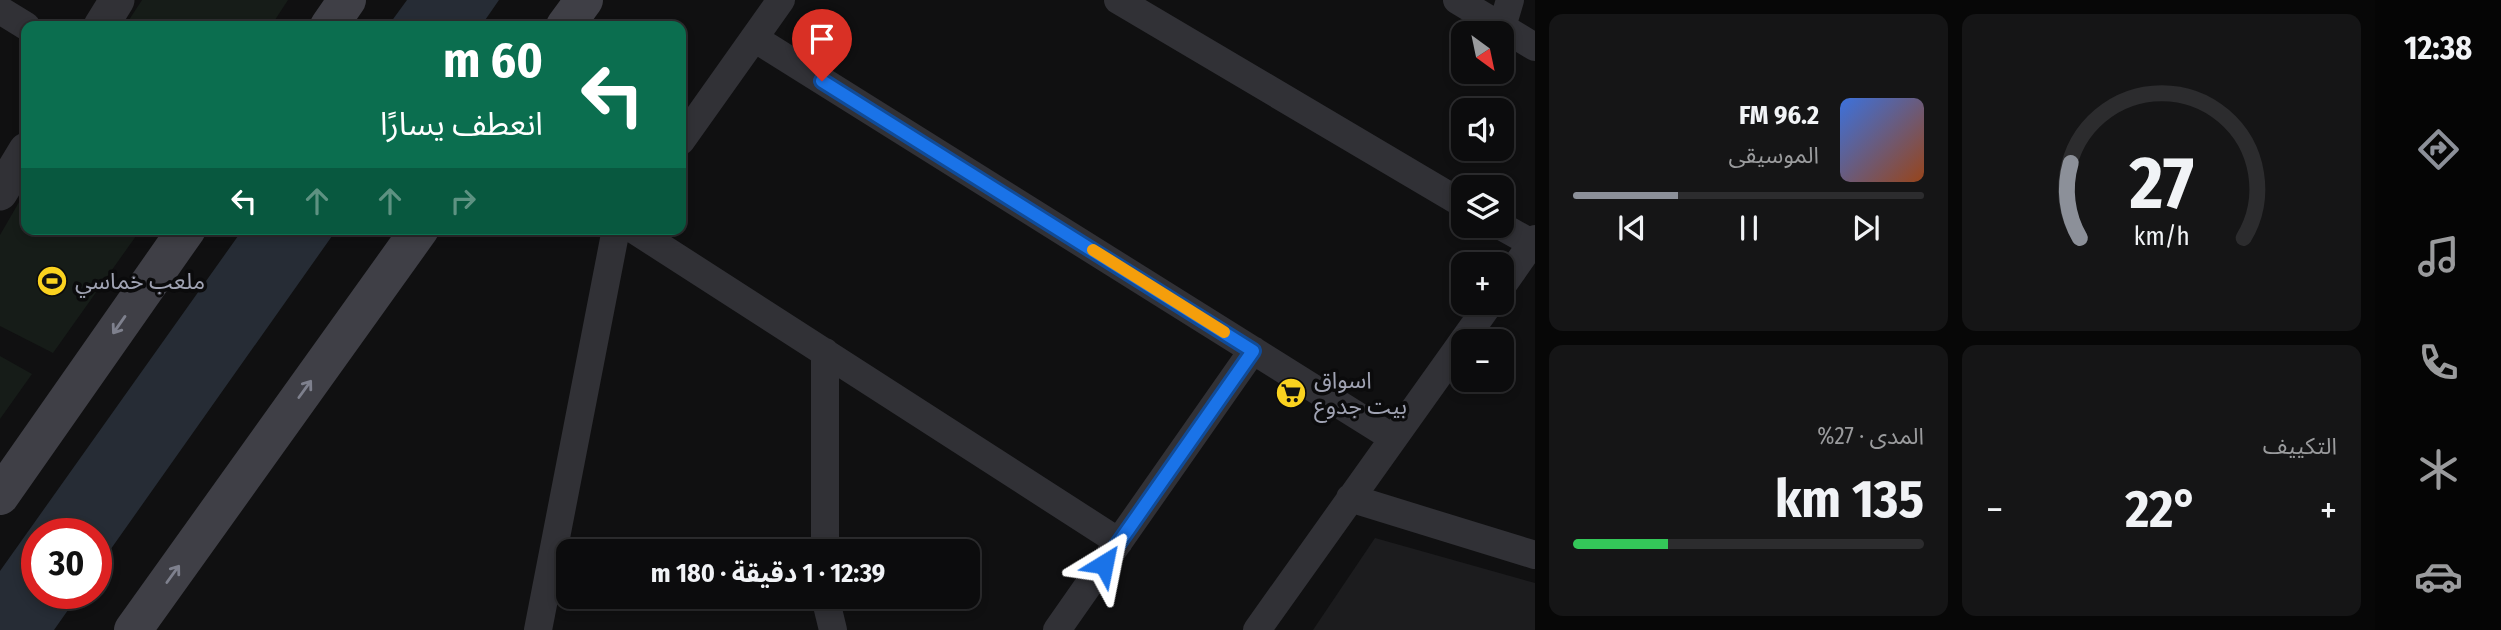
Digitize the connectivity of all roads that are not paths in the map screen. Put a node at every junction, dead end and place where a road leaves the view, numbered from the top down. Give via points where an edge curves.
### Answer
1 (117, 0) edge
2 (347, 0) edge
3 (584, 0) edge
4 (781, 0) edge
5 (1118, 0) edge
6 (1457, 0) edge
7 (1510, 0) edge
8 (0, 10) edge
9 (104, 21) edge
10 (332, 21) edge
11 (569, 21) edge
12 (1492, 21) edge
13 (1504, 21) edge
14 (21, 23) edge
15 (1514, 34) edge
16 (754, 38) junction
17 (1535, 47) edge
18 (686, 134) edge
19 (21, 158) edge
20 (0, 193) edge
21 (1451, 197) edge
22 (1514, 233) edge
23 (183, 235) edge
24 (416, 235) edge
25 (615, 235) edge
26 (642, 235) edge
27 (1534, 243) edge
28 (1514, 270) edge
29 (1481, 315) edge
30 (1253, 351) junction
31 (824, 352) junction
32 (1393, 438) junction
33 (0, 496) edge
34 (1350, 499) junction
35 (825, 539) edge
36 (1119, 542) junction
37 (1535, 555) edge
38 (828, 609) edge
39 (133, 630) edge
40 (538, 630) edge
41 (833, 630) edge
42 (1057, 630) edge
43 (1256, 630) edge

1 - 9 street
2 - 10 main road
3 - 11 main road
4 - 16 street
5 - 21 street
6 - 12 street
7 - 13 street
8 - 14 street
15 - 17 street
16 - 18 street
16 - 30 street
19 - 20 street
22 - 27 street
23 -> 33 main road
39 -> 24 main road
25 - 40 street
26 - 31 street
27 - 28 street
29 - 32 street
30 - 32 street
30 - 36 street
31 - 35 street
31 - 36 street
32 - 34 street
34 - 37 street
34 - 43 street
36 - 42 street
38 - 41 street

